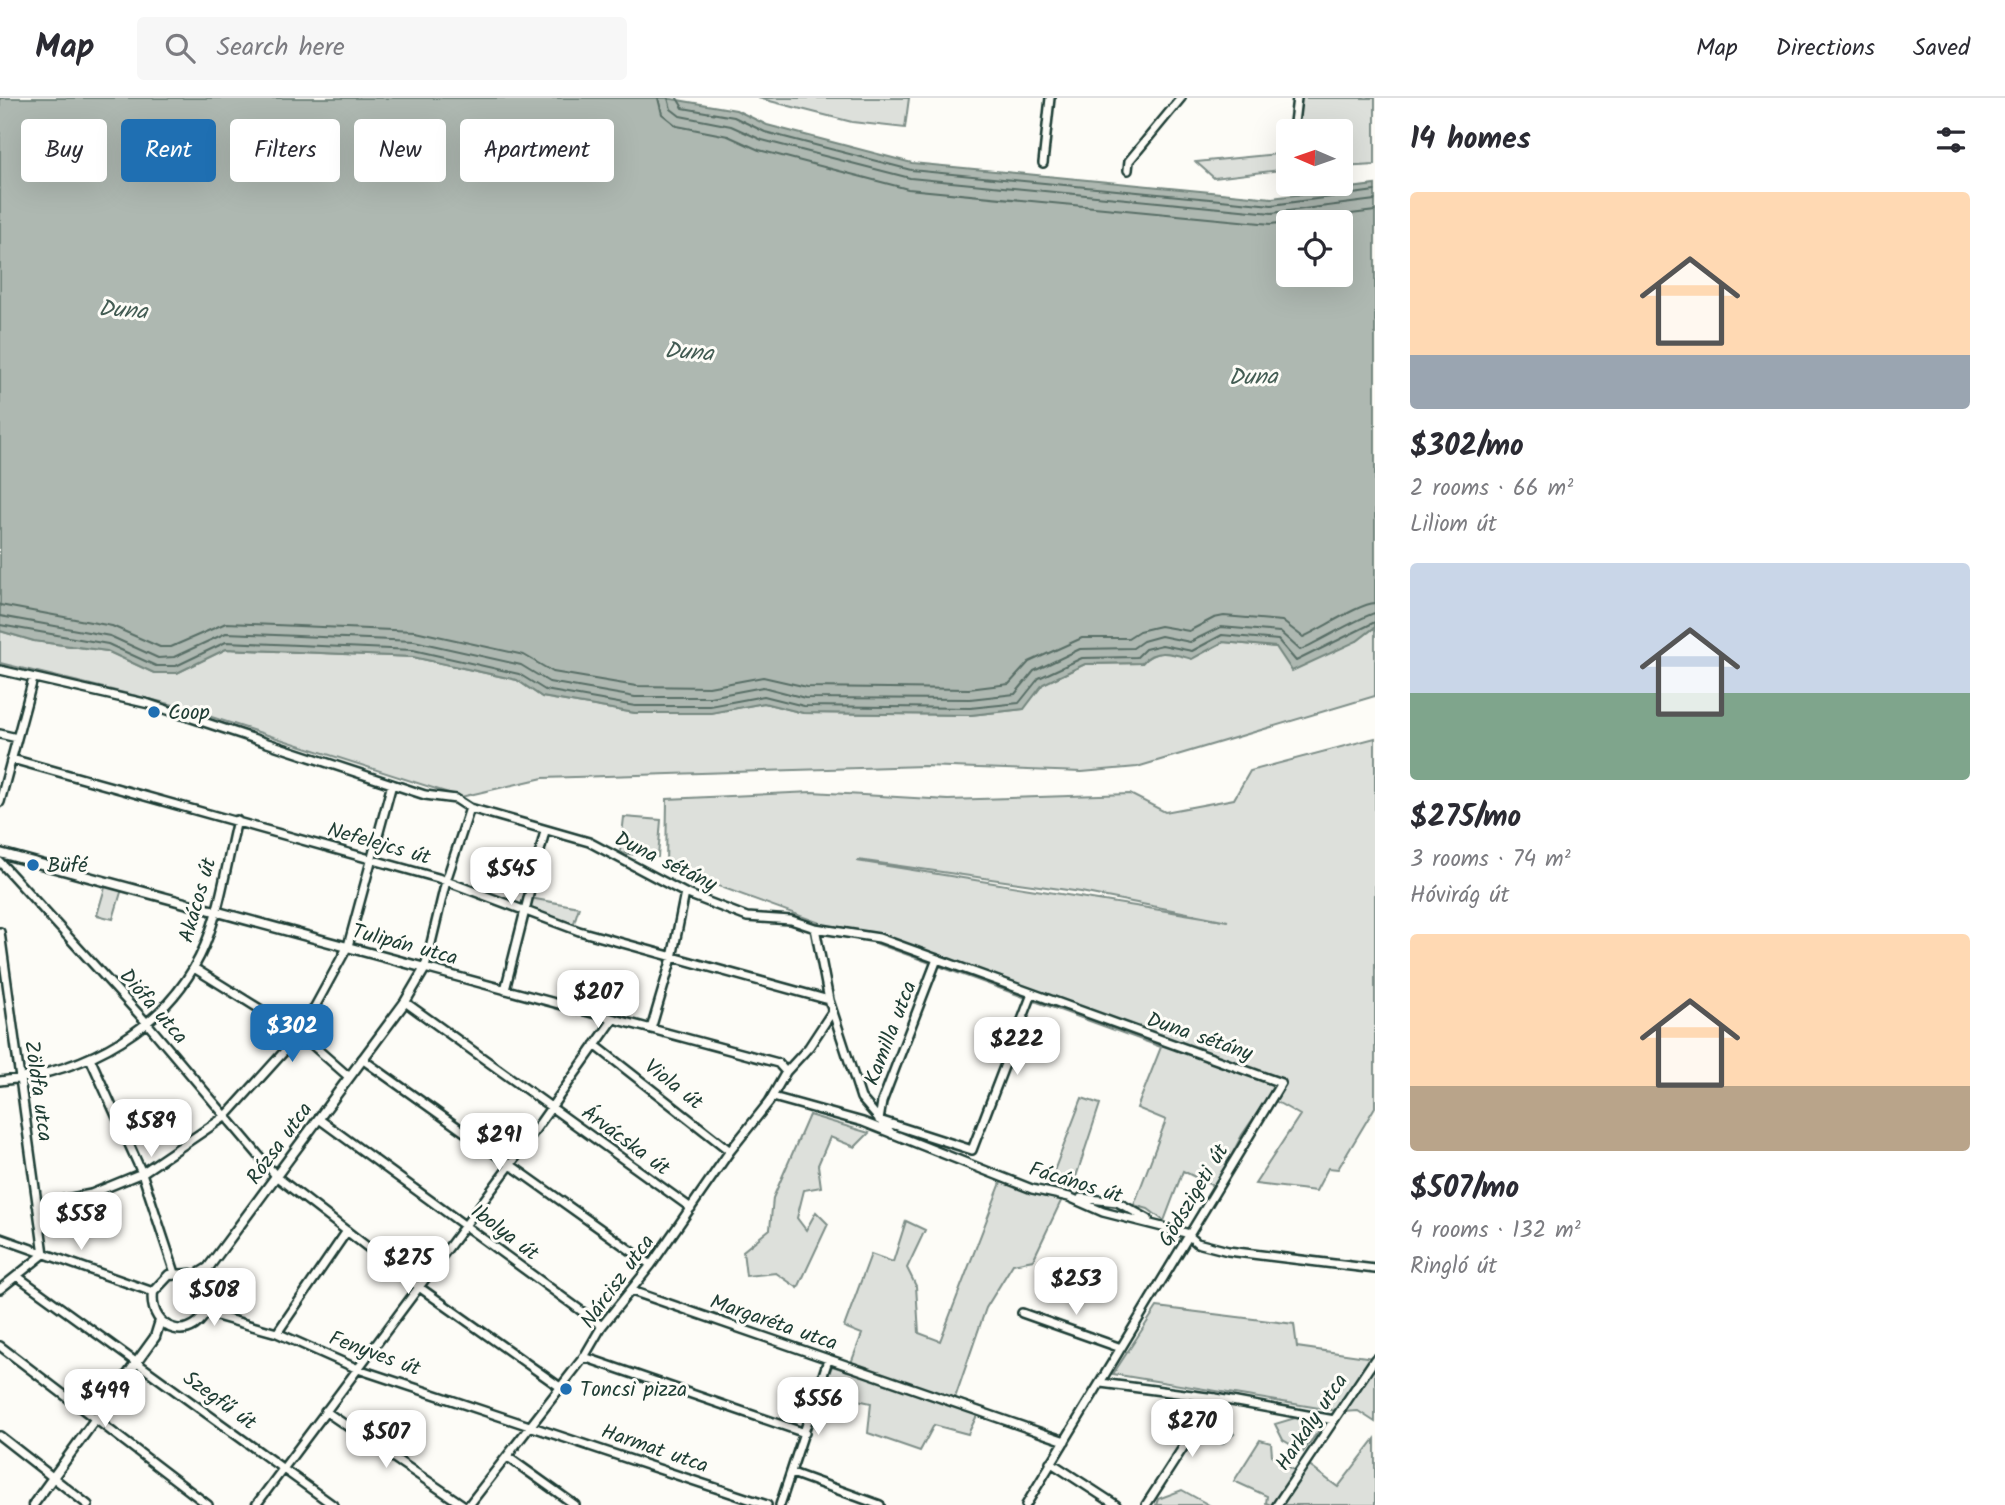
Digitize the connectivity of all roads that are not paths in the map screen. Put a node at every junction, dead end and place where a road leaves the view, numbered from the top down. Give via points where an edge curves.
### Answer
1 (1050, 98) edge
2 (1181, 98) edge
3 (1297, 98) edge
4 (1294, 119) edge
5 (1043, 163) dead end
6 (1128, 170) dead end
7 (0, 670) edge
8 (33, 679) junction
9 (0, 734) edge
10 (18, 738) junction
11 (12, 759) junction
12 (392, 783) junction
13 (0, 802) edge
14 (470, 808) junction
15 (237, 820) junction
16 (545, 831) junction
17 (0, 853) edge
18 (370, 860) junction
19 (0, 862) edge
20 (446, 881) junction
21 (685, 892) junction
22 (525, 909) junction
23 (216, 911) junction
24 (815, 928) junction
25 (0, 932) edge
26 (348, 946) junction
27 (671, 958) junction
28 (937, 959) junction
29 (194, 968) junction
30 (425, 968) junction
31 (505, 990) junction
32 (1032, 994) junction
33 (829, 1000) junction
34 (405, 1002) junction
35 (832, 1012) junction
36 (613, 1020) junction
37 (146, 1022) junction
38 (651, 1029) junction
39 (300, 1034) junction
40 (595, 1045) junction
41 (90, 1058) junction
42 (362, 1059) junction
43 (786, 1072) junction
44 (349, 1077) junction
45 (20, 1079) junction
46 (0, 1081) edge
47 (1281, 1083) joint
48 (773, 1097) junction
49 (550, 1107) junction
50 (226, 1116) junction
51 (319, 1119) junction
52 (879, 1120) junction
53 (863, 1122) junction
54 (892, 1134) junction
55 (730, 1151) junction
56 (511, 1164) junction
57 (142, 1173) junction
58 (277, 1177) junction
59 (1069, 1197) junction
60 (37, 1205) junction
61 (691, 1208) junction
62 (1153, 1222) junction
63 (466, 1224) junction
64 (347, 1231) junction
65 (0, 1238) edge
66 (1190, 1238) junction
67 (44, 1254) junction
68 (651, 1265) junction
69 (208, 1268) junction
70 (1375, 1269) edge
71 (175, 1273) junction
72 (17, 1276) junction
73 (195, 1276) junction
74 (206, 1287) junction
75 (419, 1287) junction
76 (0, 1289) edge
77 (632, 1291) junction
78 (153, 1292) junction
79 (1022, 1312) dead end
80 (206, 1313) junction
81 (160, 1321) junction
82 (602, 1326) junction
83 (172, 1328) junction
84 (277, 1333) junction
85 (155, 1337) junction
86 (0, 1346) edge
87 (1121, 1348) junction
88 (584, 1357) junction
89 (1375, 1359) edge
90 (828, 1360) junction
91 (138, 1361) junction
92 (358, 1369) junction
93 (1101, 1383) junction
94 (560, 1387) junction
95 (1216, 1398) junction
96 (325, 1411) junction
97 (94, 1419) junction
98 (1334, 1420) junction
99 (532, 1424) junction
100 (805, 1433) junction
101 (0, 1436) edge
102 (1065, 1441) junction
103 (509, 1457) junction
104 (1050, 1462) junction
105 (284, 1468) junction
106 (792, 1473) junction
107 (52, 1478) junction
108 (761, 1504) edge
109 (33, 1505) edge
110 (88, 1505) edge
111 (208, 1505) edge
112 (256, 1505) edge
113 (333, 1505) edge
114 (463, 1505) edge
115 (469, 1505) edge
116 (575, 1505) edge
117 (780, 1505) edge
118 (880, 1505) edge
119 (1026, 1505) edge
120 (1116, 1505) edge
121 (1146, 1505) edge
122 (1277, 1505) edge

1 - 5 street
2 - 6 street via 1129,161
3 - 4 street
7 - 8 street, Duna sétány
8 - 10 street
8 - 12 street, Duna sétány via 149,704
9 - 10 street
10 - 11 street
11 - 13 street
11 - 15 street, Nefelejcs út
12 - 14 street, Duna sétány via 425,795 456,799
12 - 18 street
14 - 16 street, Duna sétány
14 - 20 street, Rózsa utca
15 - 18 street, Nefelejcs út
15 - 23 street, Akácos út
16 - 21 street, Duna sétány via 589,842
16 - 22 street
17 - 23 street, Tulipán utca
18 - 20 street, Nefelejcs út
18 - 26 street
19 - 37 street, Diófa utca
20 - 22 street, Nefelejcs út
20 - 30 street, Rózsa utca
21 - 24 street, Duna sétány via 747,918 792,920
21 - 27 street
22 - 27 street, Nefelejcs út via 579,931
22 - 31 street
23 - 26 street, Tulipán utca
23 - 29 street, Akácos út
24 - 28 street, Duna sétány via 879,938
24 - 33 street
25 - 45 street, Zöldfa utca
26 - 30 street, Tulipán utca
26 - 39 street
27 - 33 street, Nefelejcs út
27 - 38 street
28 - 32 street, Duna sétány
28 - 52 street, Kamilla utca
29 - 37 street, Akácos út
29 - 39 street
30 - 31 street, Tulipán utca
30 - 34 street, Rózsa utca
31 - 36 street, Tulipán utca
32 - 47 street, Duna sétány
32 - 52 street via 972,1150
33 - 35 street
34 - 42 street, Rózsa utca
34 - 49 street, Árvácska út
35 - 43 street, Nárcisz utca
35 - 52 street via 861,1098
36 - 38 street, Tulipán utca
36 - 40 street
37 - 41 street, Akácos út via 117,1046
37 - 50 street, Diófa utca
38 - 43 street, Tulipán utca via 778,1063
39 - 44 street
39 - 50 street
40 - 49 street
40 - 55 street, Viola út
41 - 45 street, Akácos út
41 - 57 street
42 - 44 street, Rózsa utca
42 - 56 street
43 - 48 street, Nárcisz utca
44 - 51 street, Rózsa utca
45 - 46 street, Akácos út
45 - 60 street, Zöldfa utca
47 - 66 street, Gödszigeti út
48 - 53 street, Fácános út
48 - 55 street, Nárcisz utca
49 - 56 street
49 - 61 street, Árvácska út
50 - 57 street
50 - 58 street, Diófa utca
51 - 58 street, Rózsa utca
51 - 63 street, Ibolya út
52 - 53 street
52 - 54 street
53 - 54 street, Fácános út
54 - 59 street, Fácános út via 1032,1189
55 - 61 street, Nárcisz utca
56 - 63 street
56 - 68 street
57 - 60 street via 91,1194
57 - 71 street
58 - 64 street, Diófa utca
58 - 69 street, Rózsa utca
59 - 62 street, Fácános út via 1103,1212
59 - 62 street via 1117,1202
60 - 67 street, Zöldfa utca
61 - 68 street, Nárcisz utca
62 - 66 street, Fácános út
63 - 75 street
63 - 82 street, Ibolya út
64 - 75 street, Diófa utca
64 - 84 street
65 - 67 street
66 - 70 street, Fácános út via 1228,1251
66 - 87 street, Gödszigeti út
67 - 72 street
67 - 78 street
68 - 77 street, Nárcisz utca
69 - 73 street
69 - 74 street
71 - 73 street
71 - 78 street
72 - 76 street
72 - 91 street, Szegfű út
73 - 74 street
74 - 80 street
75 - 92 street
75 - 94 street, Diófa utca
77 - 82 street, Nárcisz utca
77 - 90 street, Margaréta utca
78 - 81 street via 154,1312
79 - 87 street
80 - 83 street via 193,1327
80 - 84 street, Fenyves út
81 - 83 street
81 - 85 street
82 - 88 street, Nárcisz utca
83 - 85 street
84 - 92 street, Fenyves út
85 - 91 street
86 - 97 street
87 - 93 street, Gödszigeti út
88 - 94 street, Nárcisz utca
88 - 100 street
89 - 98 street, Harkály utca
90 - 100 street
90 - 102 street, Margaréta utca
91 - 97 street
91 - 105 street, Szegfű út
92 - 96 street
92 - 99 street, Fenyves út
93 - 95 street
93 - 102 street, Gödszigeti út
94 - 99 street, Nárcisz utca
95 - 98 street
95 - 121 street
96 - 105 street
96 - 114 street
97 - 107 street
97 - 111 street
98 - 122 street, Harkály utca
99 - 103 street, Nárcisz utca
99 - 108 street, Harmat utca
100 - 106 street
101 - 107 street
102 - 104 street, Gödszigeti út
103 - 115 street, Nárcisz utca
103 - 116 street
104 - 119 street, Gödszigeti út
104 - 120 street
105 - 112 street
105 - 113 street, Szegfű út
106 - 117 street
106 - 118 street
107 - 109 street
107 - 110 street

